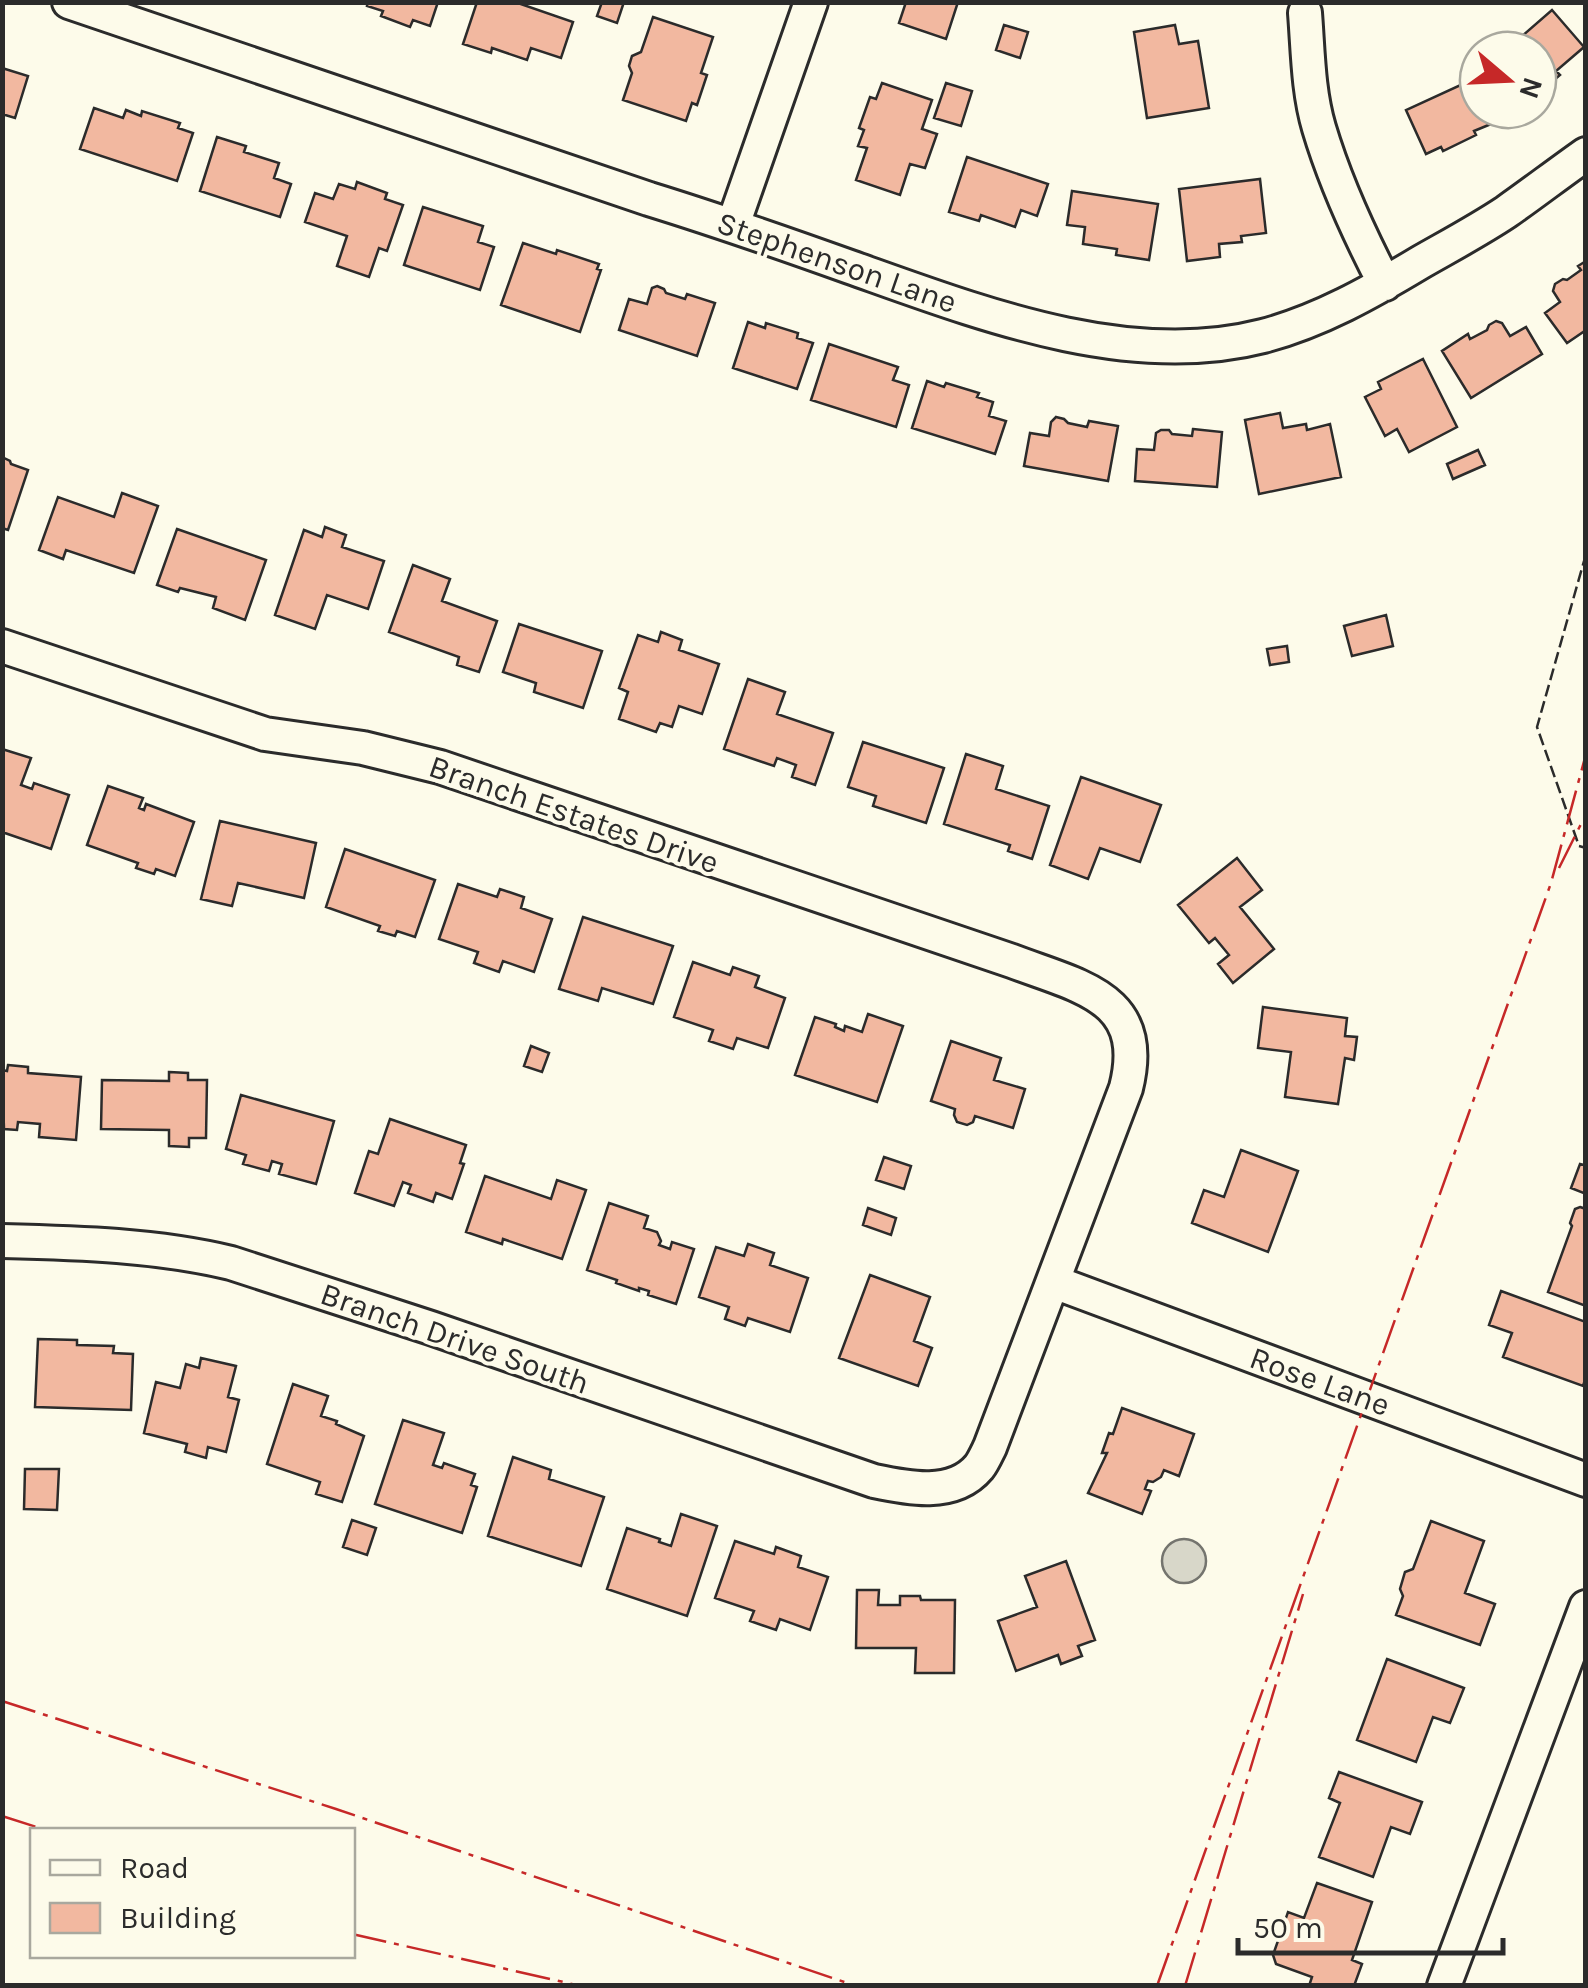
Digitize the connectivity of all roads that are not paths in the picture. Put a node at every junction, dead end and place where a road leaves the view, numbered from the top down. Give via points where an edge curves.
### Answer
1 (69, 2) edge
2 (811, 2) edge
3 (1305, 14) dead end
4 (1586, 154) edge
5 (734, 225) junction
6 (1385, 284) junction
7 (2, 646) edge
8 (2, 1241) edge
9 (1054, 1282) junction
10 (1586, 1480) edge
11 (1586, 1607) edge
12 (1444, 1986) edge

1 - 5 street, Stephenson Lane
2 - 5 street
3 - 6 street via 1318,126
4 - 6 street, Stephenson Lane
5 - 6 street, Stephenson Lane via 959,306 1144,346 1262,336
7 - 9 street, Branch Estates Drive via 266,734 440,767 1090,991 1119,1015 1133,1062
8 - 9 street, Branch Drive South via 118,1244 231,1262 874,1481 930,1489 964,1480 979,1467
9 - 10 street, Rose Lane
11 - 12 street

